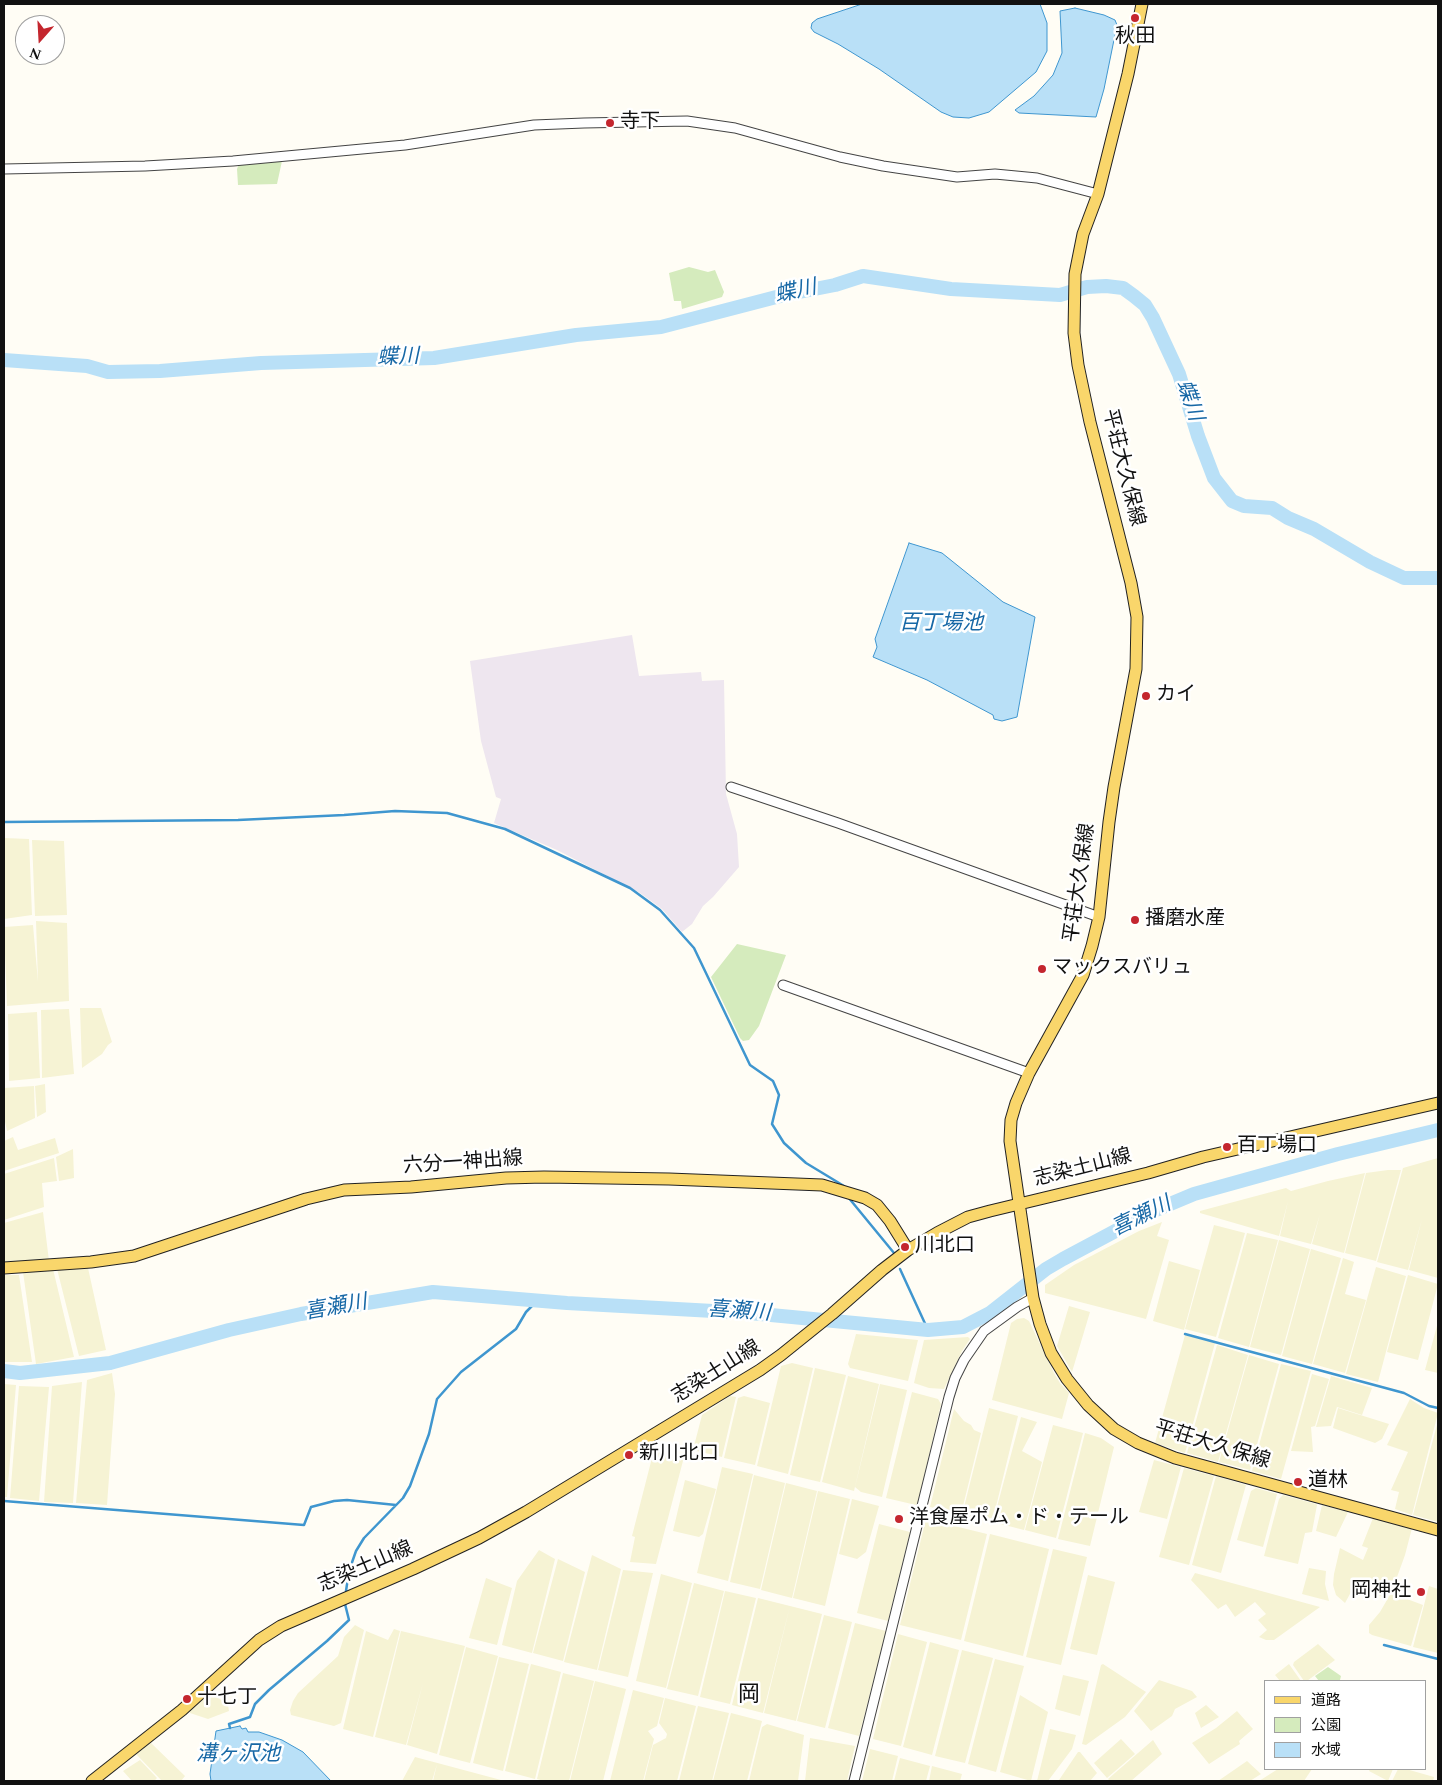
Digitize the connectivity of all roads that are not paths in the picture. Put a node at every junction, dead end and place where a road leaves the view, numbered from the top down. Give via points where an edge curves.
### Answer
1 (1142, 4) edge
2 (4, 169) edge
3 (1098, 194) junction
4 (731, 787) dead end
5 (1099, 917) junction
6 (782, 985) dead end
7 (1029, 1073) junction
8 (1438, 1103) edge
9 (1019, 1204) junction
10 (908, 1250) junction
11 (4, 1268) edge
12 (1033, 1295) junction
13 (1438, 1530) edge
14 (92, 1781) edge
15 (854, 1781) edge

1 - 3 main road, 平荘大久保線
2 - 3 street via 233,161 405,145 534,126 688,121 735,128 883,166 957,177 995,174 1037,178
3 - 5 main road, 平荘大久保線 via 1083,234 1076,280 1074,333 1078,365 1137,617 1136,669 1109,822
4 - 5 street
5 - 7 main road, 平荘大久保線 via 1083,975
6 - 7 street
7 - 9 main road, 平荘大久保線 via 1011,1120 1010,1141
8 - 9 main road, 志染土山線 via 1203,1157
9 - 10 main road, 志染土山線 via 968,1217
9 - 12 main road, 平荘大久保線
10 - 11 main road, 六分一神出線 via 877,1205 822,1185 544,1177 344,1190 306,1199 134,1256
10 - 14 main road, 志染土山線 via 760,1370 526,1512 479,1538 281,1626 259,1640 182,1710
12 - 13 main road, 平荘大久保線 via 1040,1324 1066,1379 1114,1429 1138,1443 1175,1458
12 - 15 street via 984,1331 955,1378

